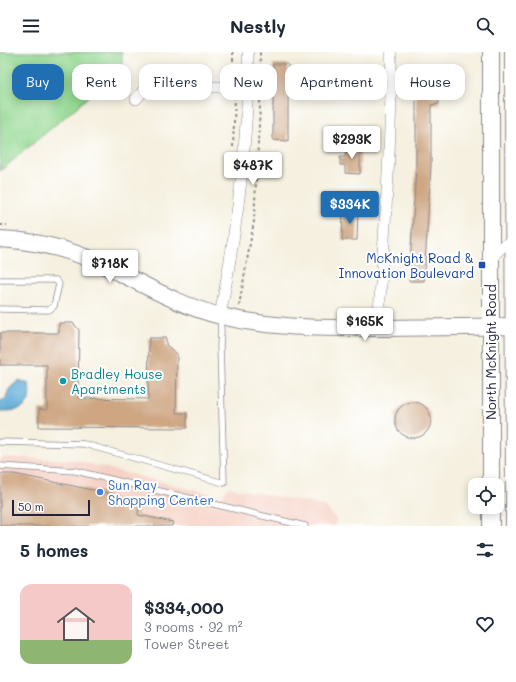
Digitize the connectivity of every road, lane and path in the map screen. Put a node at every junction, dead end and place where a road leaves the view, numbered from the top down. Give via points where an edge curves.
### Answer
1 (233, 52) edge
2 (248, 52) edge
3 (260, 52) edge
4 (391, 52) edge
5 (490, 52) edge
6 (512, 52) edge
7 (233, 64) edge
8 (248, 64) edge
9 (220, 87) edge
10 (136, 99) dead end
11 (234, 100) edge
12 (247, 100) edge
13 (233, 151) dead end
14 (514, 185) edge
15 (0, 239) edge
16 (514, 242) edge
17 (491, 261) junction
18 (0, 280) edge
19 (235, 309) dead end
20 (0, 310) edge
21 (220, 316) junction
22 (513, 326) junction
23 (491, 327) junction
24 (378, 328) junction
25 (0, 442) edge
26 (0, 466) edge
27 (491, 478) edge
28 (491, 514) edge
29 (305, 526) edge
30 (491, 526) edge
31 (514, 526) edge

1 - 7 path
2 - 8 street
3 - 19 path via 254,221 239,308
4 - 24 street via 391,111
5 - 17 main road, North McKnight Road
6 - 14 main road, North McKnight Road
9 - 10 street via 147,87
11 - 13 path
12 - 21 street via 245,157 238,214
14 - 16 main road, North McKnight Road
15 - 21 main road via 40,244 91,260 165,296
16 - 17 street via 498,249
16 - 22 main road, North McKnight Road
17 - 23 main road, North McKnight Road
18 - 20 lane via 56,280 59,284 54,306 49,310
21 - 24 main road via 281,326
21 - 25 lane via 224,482 84,444
22 - 23 main road
22 - 31 main road, North McKnight Road
23 - 24 main road
23 - 27 main road, North McKnight Road
26 - 29 lane via 76,471
28 - 30 main road

